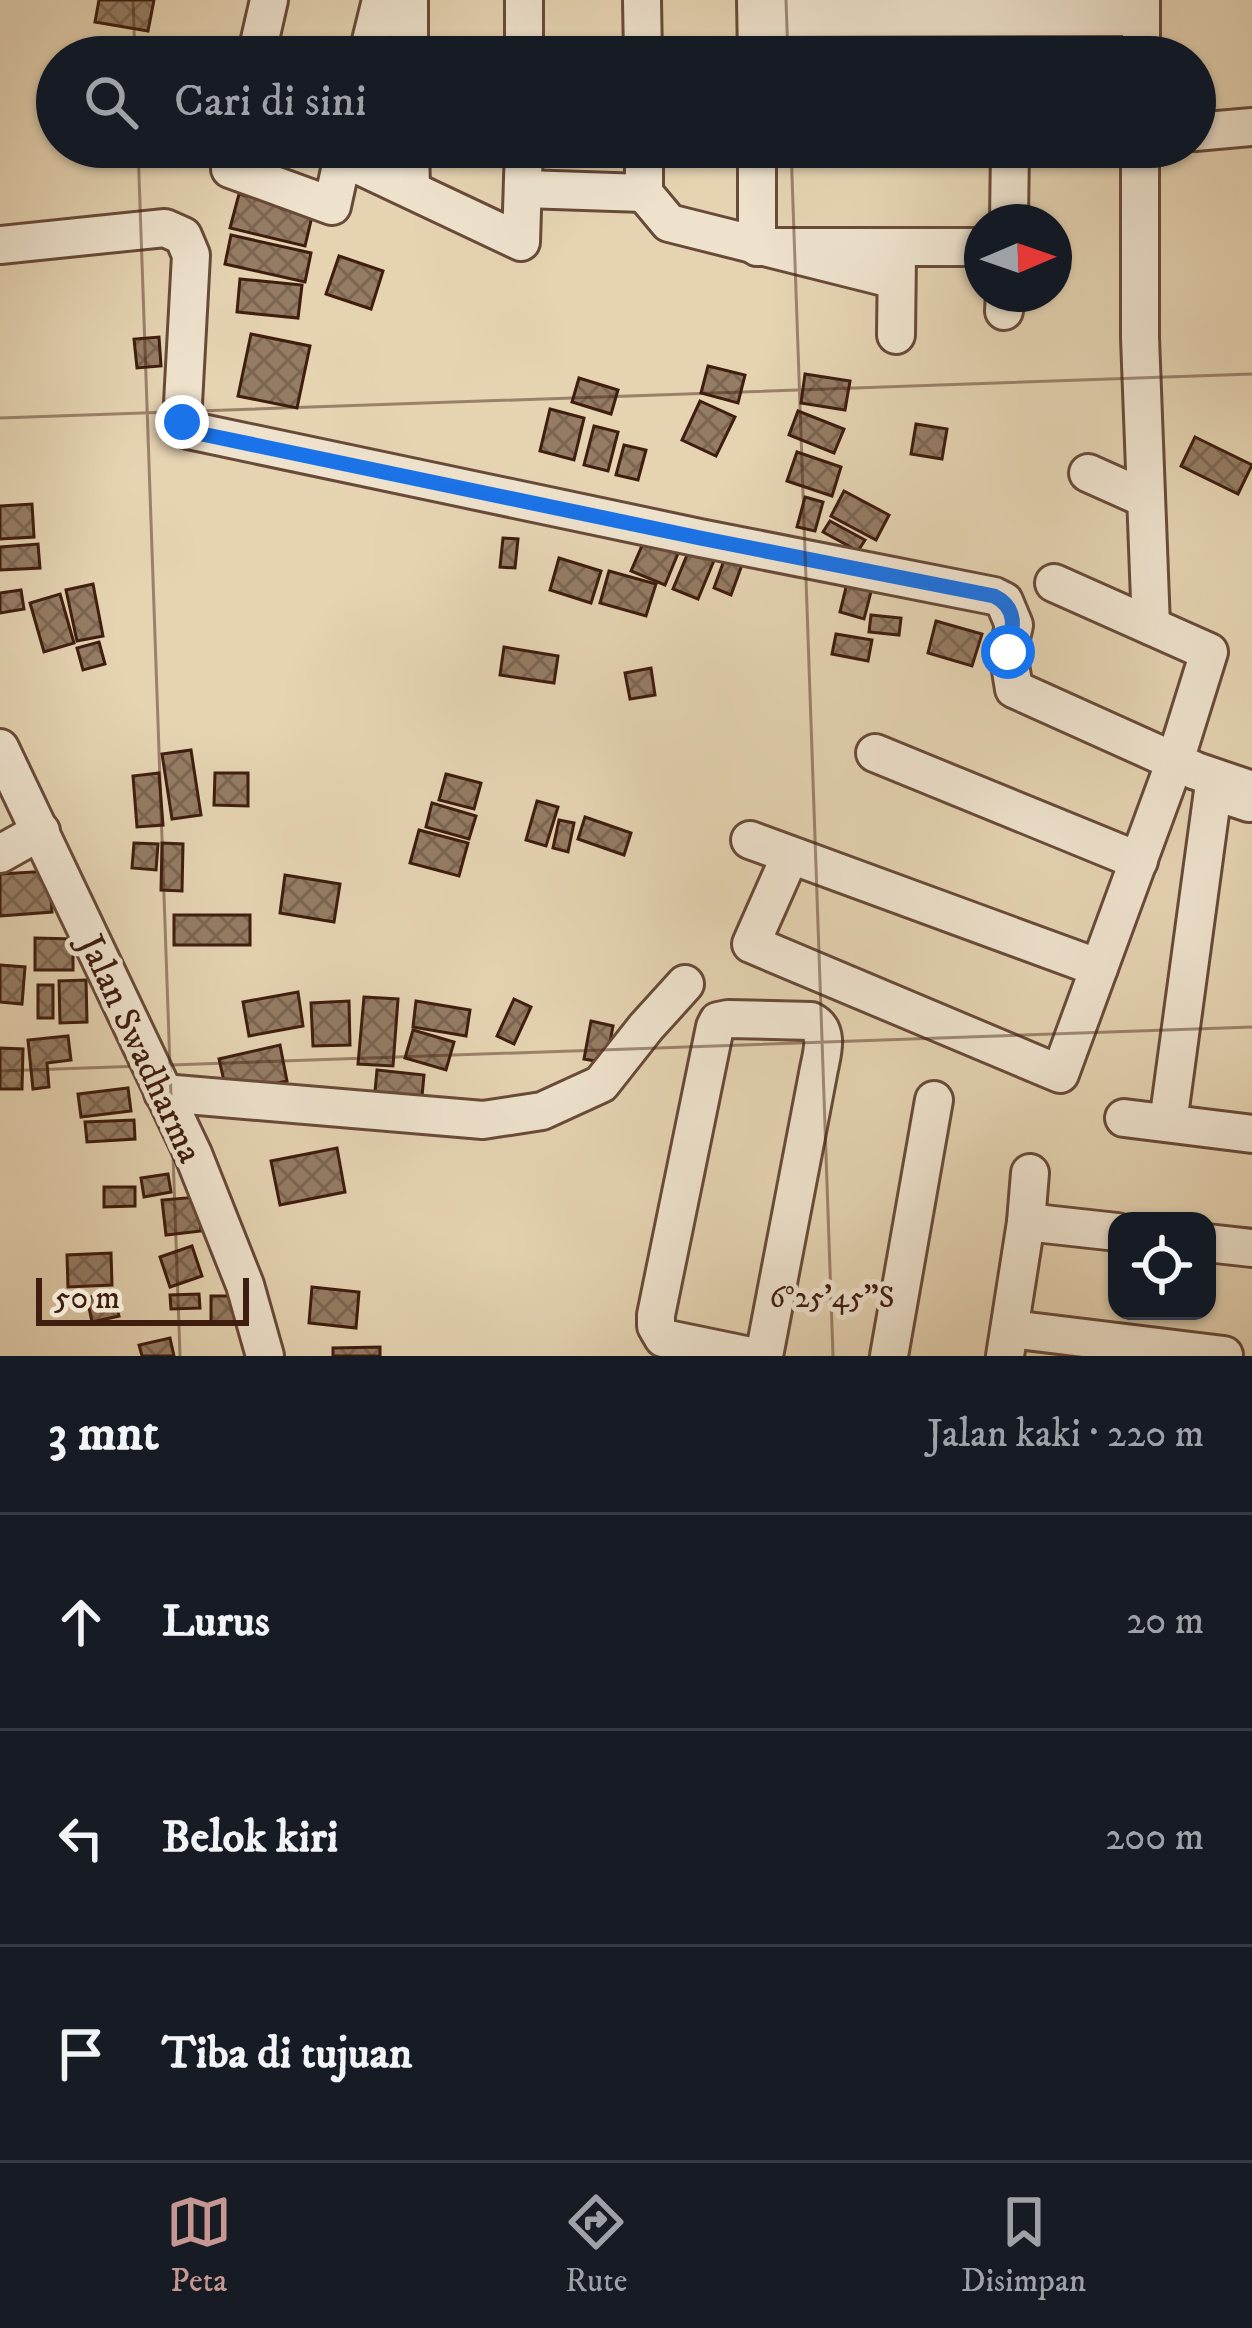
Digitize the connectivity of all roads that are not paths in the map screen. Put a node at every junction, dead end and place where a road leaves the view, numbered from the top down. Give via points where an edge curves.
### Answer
1 (268, 0) edge
2 (380, 0) edge
3 (409, 0) edge
4 (524, 0) edge
5 (642, 0) edge
6 (1141, 8) edge
7 (757, 9) edge
8 (260, 36) edge
9 (372, 36) edge
10 (409, 36) edge
11 (524, 36) edge
12 (643, 36) edge
13 (1252, 127) edge
14 (1216, 130) edge
15 (230, 168) edge
16 (341, 168) edge
17 (372, 168) edge
18 (410, 168) edge
19 (524, 168) edge
20 (644, 168) edge
21 (757, 168) edge
22 (1010, 168) edge
23 (1140, 168) edge
24 (411, 189) junction
25 (524, 189) junction
26 (644, 193) junction
27 (1009, 204) edge
28 (0, 245) edge
29 (757, 247) junction
30 (964, 250) edge
31 (897, 263) junction
32 (896, 335) dead end
33 (1088, 472) dead end
34 (1146, 499) junction
35 (1054, 583) dead end
36 (1151, 626) junction
37 (0, 748) edge
38 (875, 753) dead end
39 (1175, 761) junction
40 (1252, 790) edge
41 (1252, 805) edge
42 (41, 831) junction
43 (750, 840) dead end
44 (0, 854) edge
45 (790, 856) junction
46 (1139, 861) junction
47 (1100, 968) junction
48 (686, 984) dead end
49 (164, 1093) junction
50 (934, 1100) dead end
51 (1124, 1118) dead end
52 (1168, 1123) junction
53 (1252, 1134) edge
54 (1030, 1173) dead end
55 (1026, 1222) junction
56 (1108, 1231) edge
57 (1216, 1244) edge
58 (1252, 1248) edge
59 (1008, 1342) edge
60 (1224, 1355) edge
61 (265, 1356) edge
62 (750, 1356) edge
63 (764, 1356) edge
64 (889, 1356) edge

1 - 8 street
2 - 9 street
3 - 10 street
4 - 11 street
5 - 12 street
6 - 7 street
13 - 14 street
15 - 16 street via 332,206
17 - 24 street
18 - 24 street
19 - 25 street
20 - 26 street
21 - 29 street
22 - 27 street
23 - 34 street
24 - 25 street via 521,242
25 - 26 street
26 - 29 street via 669,223
28 - 39 street via 165,228 183,236 191,255 182,422 188,430 994,596 1014,625 1014,689
29 - 31 street
30 - 31 street
31 - 32 street
33 - 34 street
34 - 36 street
35 - 36 street
36 - 39 street via 1209,652
37 - 42 street, Jalan Swadharma
38 - 46 street
39 - 40 street
39 - 46 street
41 - 52 street via 1213,791
42 - 44 street
42 - 49 street, Jalan Swadharma
43 - 45 street
45 - 47 street
45 - 47 street via 751,944 1060,1074
46 - 47 street
48 - 49 street via 601,1084 542,1111 483,1120
49 - 61 street, Jalan Swadharma via 245,1285
50 - 64 street
51 - 52 street
52 - 53 street
54 - 55 street
55 - 56 street
55 - 59 street
57 - 58 street
59 - 60 street
62 - 63 street via 663,1338 656,1315 718,1022 811,1021 824,1034

